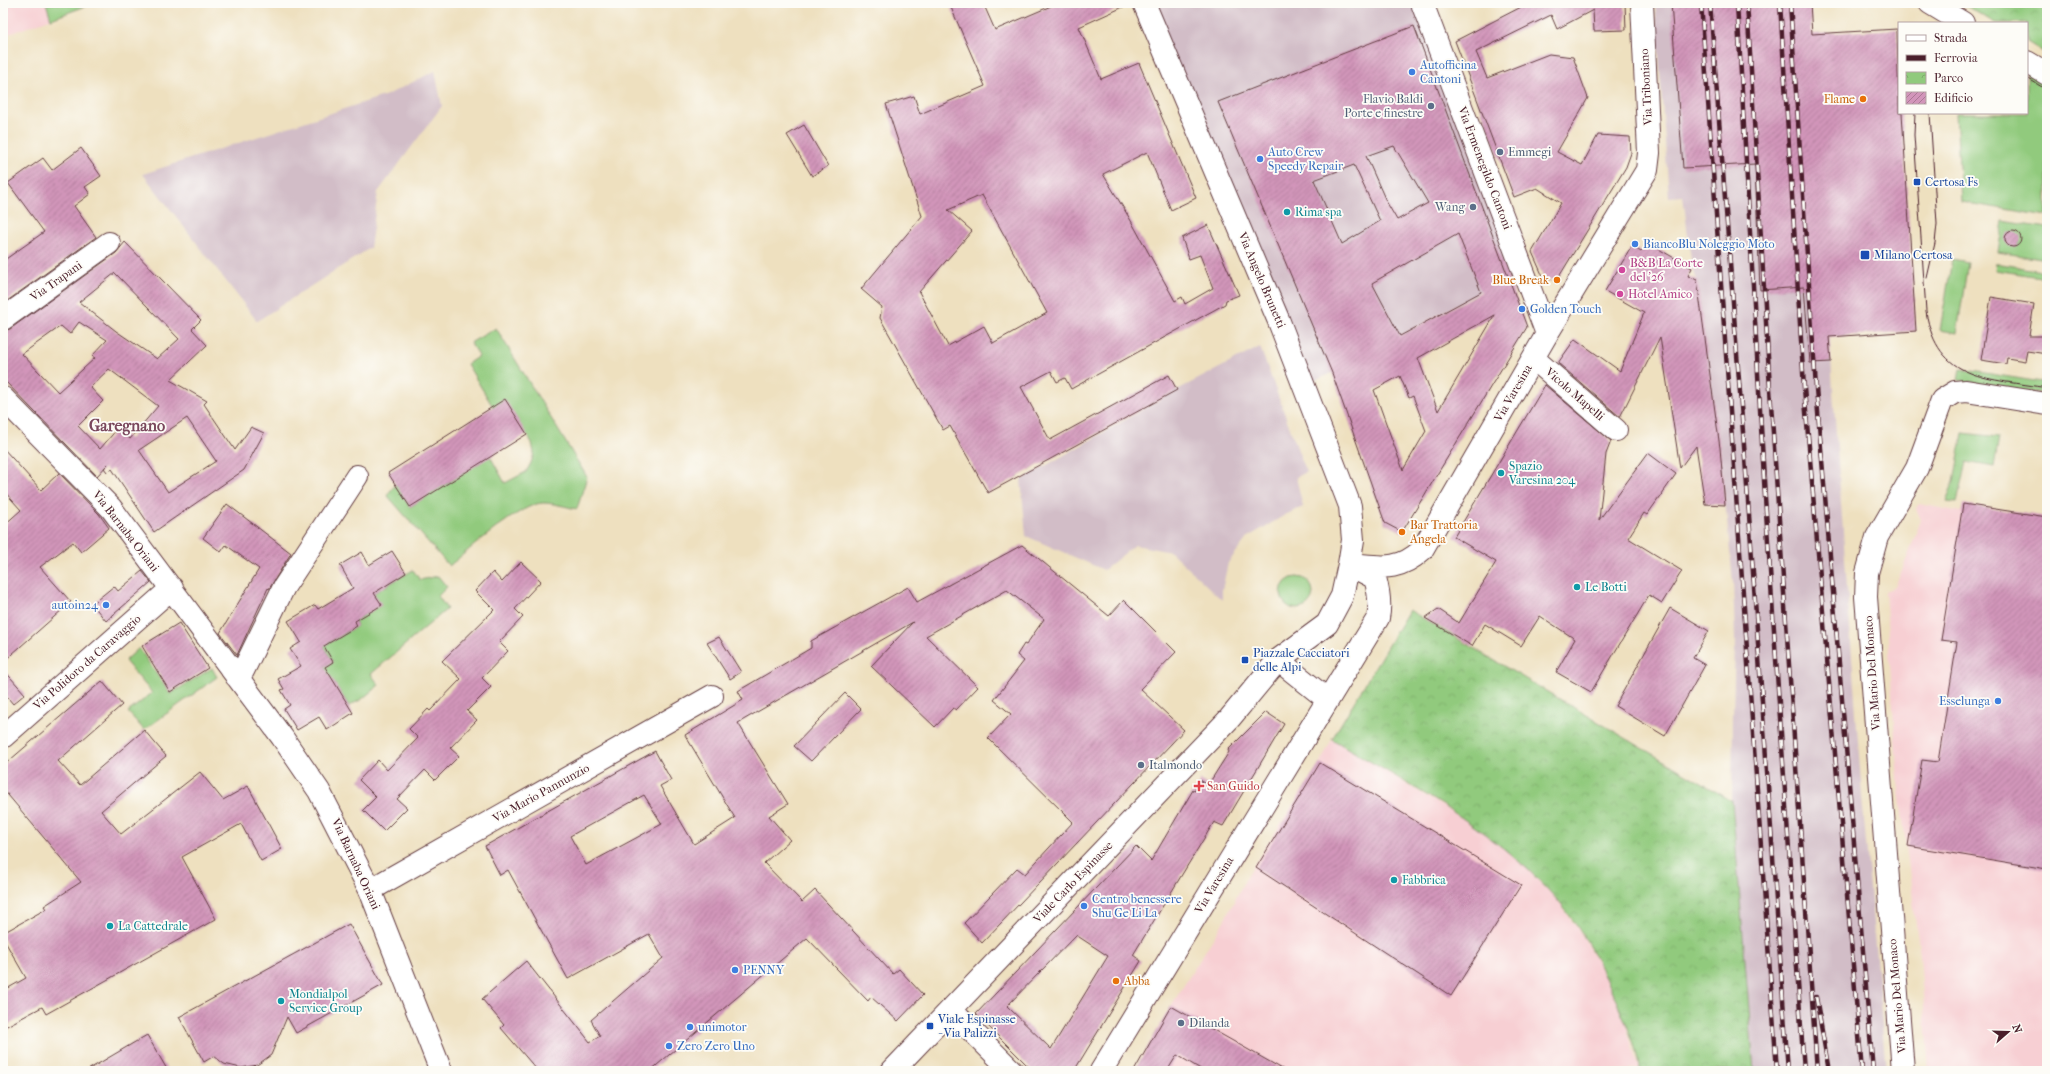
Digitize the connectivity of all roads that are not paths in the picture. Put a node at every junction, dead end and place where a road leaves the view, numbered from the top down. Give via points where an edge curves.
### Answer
1 (1144, 3) edge
2 (1422, 3) edge
3 (1642, 3) edge
4 (1930, 3) edge
5 (1961, 22) edge
6 (2028, 63) edge
7 (2047, 74) edge
8 (1647, 170) joint
9 (109, 244) dead end
10 (3, 319) edge
11 (1547, 334) junction
12 (1533, 358) junction
13 (3, 398) edge
14 (2047, 404) edge
15 (1616, 430) dead end
16 (357, 476) dead end
17 (1349, 564) junction
18 (172, 588) junction
19 (1278, 660) junction
20 (236, 676) junction
21 (712, 696) dead end
22 (1328, 700) junction
23 (3, 737) edge
24 (370, 890) junction
25 (950, 1010) junction
26 (441, 1071) edge
27 (892, 1071) edge
28 (1012, 1071) edge
29 (1101, 1071) edge
30 (1903, 1071) edge

1 - 17 street, Via Angelo Brunetti via 1278,318 1350,506 1353,540
2 - 11 street, Via Ermenegildo Cantoni
3 - 8 street, Via Triboniano via 1649,153
4 - 5 street
6 - 7 street
8 - 11 street, Via Varesina
9 - 10 street, Via Trapani
11 - 12 street, Via Varesina
12 - 15 street, Vicolo Mapelli
12 - 17 street, Via Varesina via 1422,550 1411,560 1396,566
13 - 18 street, Via Barnaba Oriani via 111,508
14 - 30 street, Via Mario Del Monaco via 1966,392 1955,392 1942,400 1917,468 1877,537 1867,573 1866,597
16 - 20 street via 284,587 243,671
17 - 19 street via 1342,596 1327,624
17 - 22 street via 1375,578 1380,608 1378,618
18 - 20 street, Via Barnaba Oriani
18 - 23 street, Via Polidoro da Caravaggio
19 - 22 street
19 - 25 street, Viale Carlo Espinasse via 1253,692
20 - 24 street, Via Barnaba Oriani via 319,791
21 - 24 street, Via Mario Pannunzio
22 - 29 street, Via Varesina
24 - 26 street, Via Barnaba Oriani
25 - 27 street, Viale Carlo Espinasse
25 - 28 street

